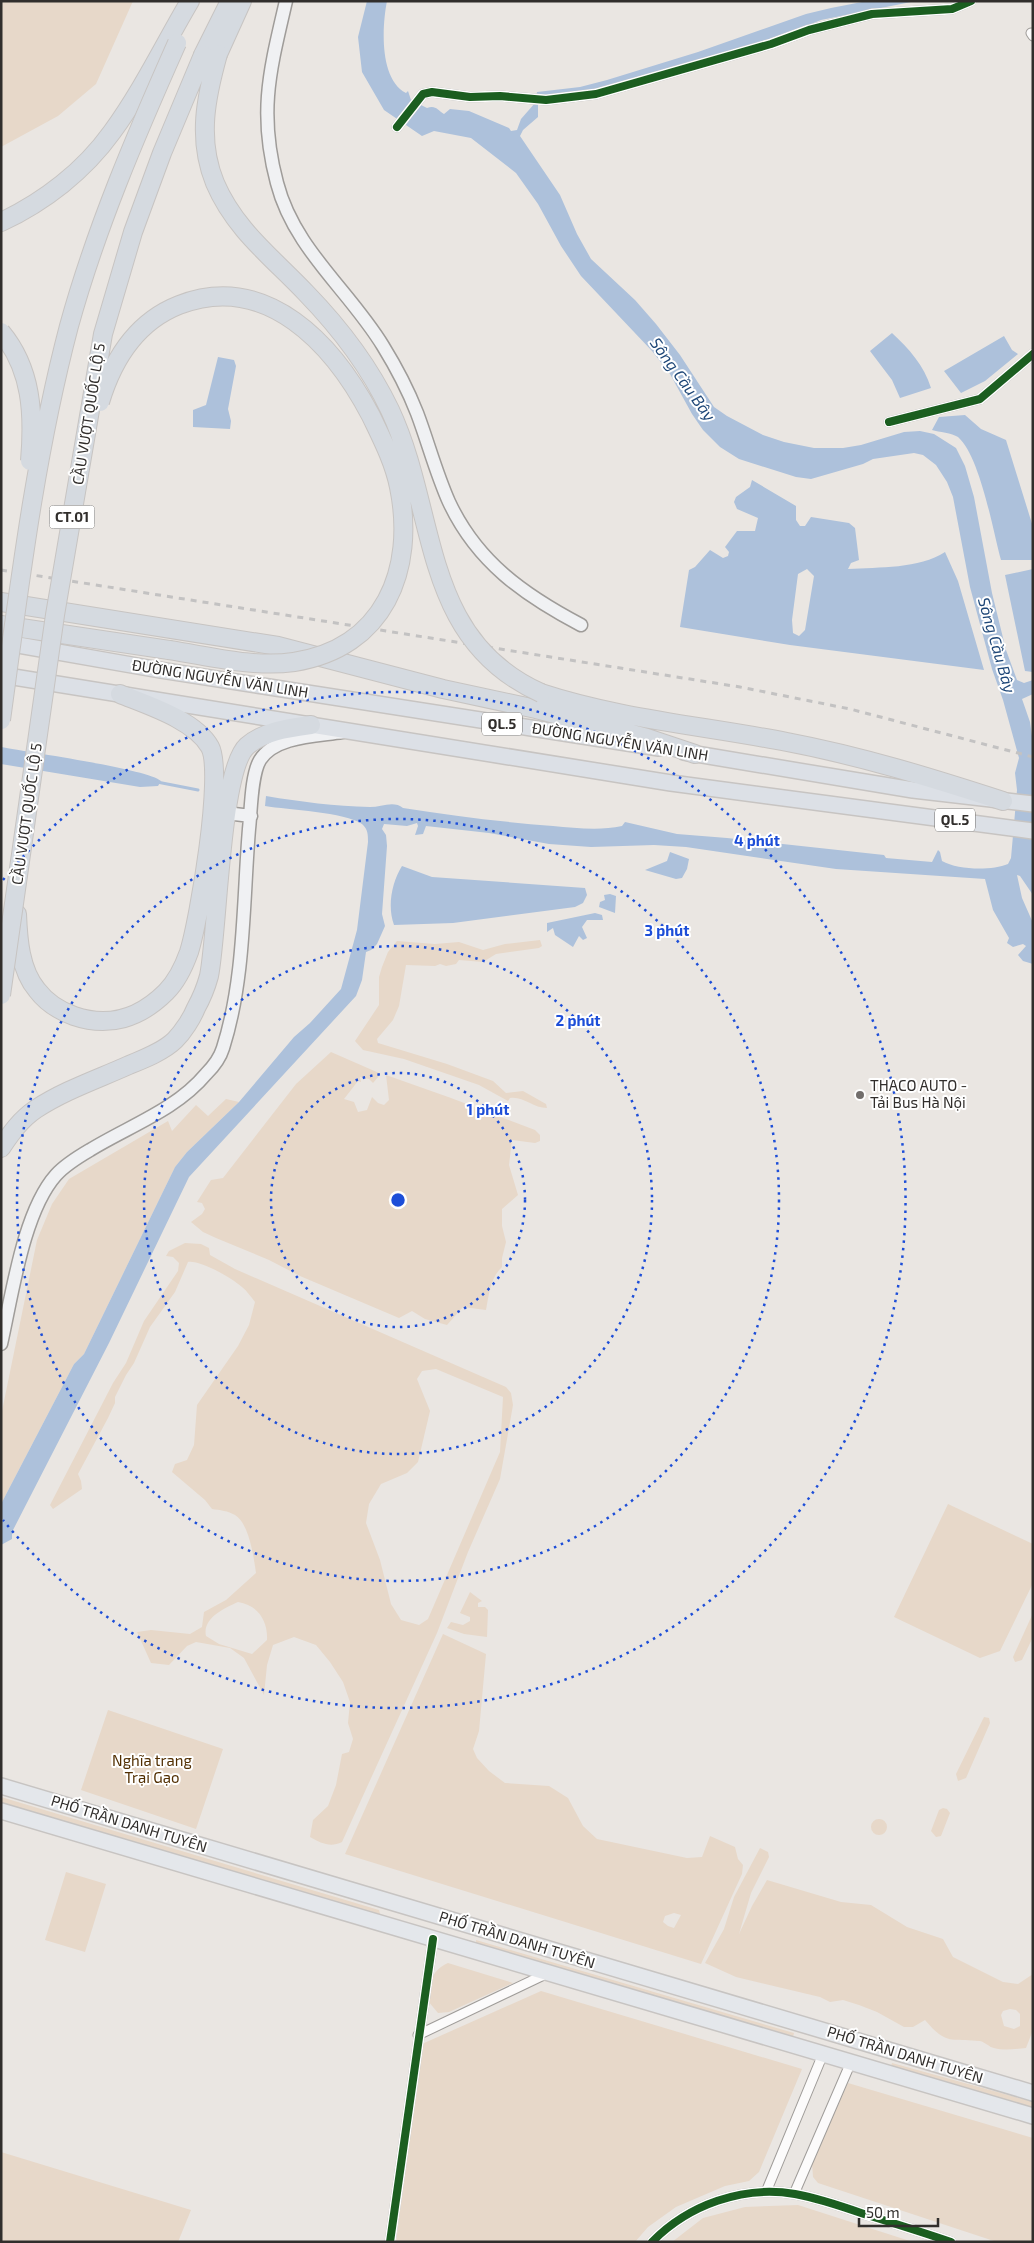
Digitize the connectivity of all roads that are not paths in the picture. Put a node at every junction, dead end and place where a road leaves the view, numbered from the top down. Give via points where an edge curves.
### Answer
1 (190, 1) edge
2 (197, 1) edge
3 (230, 1) edge
4 (242, 1) edge
5 (286, 1) edge
6 (971, 1) edge
7 (172, 41) junction
8 (210, 54) junction
9 (397, 127) dead end
10 (1, 222) edge
11 (1, 332) edge
12 (1033, 354) edge
13 (889, 422) dead end
14 (82, 465) junction
15 (20, 579) junction
16 (1, 602) edge
17 (1, 625) edge
18 (581, 625) dead end
19 (1, 642) edge
20 (1, 674) edge
21 (120, 694) junction
22 (1, 720) edge
23 (311, 725) junction
24 (349, 732) junction
25 (695, 754) junction
26 (1003, 800) junction
27 (28, 804) junction
28 (1033, 804) edge
29 (226, 813) junction
30 (251, 816) junction
31 (1033, 831) edge
32 (1, 995) edge
33 (1, 1148) edge
34 (1, 1344) edge
35 (1, 1786) edge
36 (1, 1811) edge
37 (438, 1916) junction
38 (433, 1938) junction
39 (548, 1973) junction
40 (418, 2035) junction
41 (842, 2036) junction
42 (829, 2056) junction
43 (851, 2062) junction
44 (1033, 2093) edge
45 (1033, 2116) edge
46 (766, 2192) junction
47 (794, 2194) junction
48 (390, 2242) edge
49 (652, 2242) edge
50 (951, 2242) edge

1 - 7 highway
2 - 7 highway, CT.01
3 - 8 highway, CT.01
4 - 8 highway
5 - 18 main road via 270,70 266,114 276,180 292,222 314,258 384,346 410,396 449,501 478,548 523,592
6 - 9 street via 952,9 872,14 596,94 546,100 432,92 423,94
7 - 10 highway via 111,133 74,174 28,209
7 - 15 highway, CT.01, bridge via 104,221 70,325 40,456
8 - 14 highway, CẦU VƯỢT QUỐC LỘ 5 / CT.01, bridge via 162,153 133,232 102,334
8 - 26 highway, bridge via 210,84 204,117 207,154 220,193 232,216 259,248 334,323 377,384 408,455 447,596 460,621 500,670 541,693 608,710 788,742 896,767
11 - 15 highway, bridge via 20,358 29,386 31,406 31,448
12 - 13 street via 980,399
14 - 17 highway, bridge via 106,384 117,360 148,322 191,302 221,297 244,299 271,307 290,317 330,352 382,438 399,485 404,537 400,570 383,609 363,631 323,654 293,662 237,661
14 - 27 highway, CẦU VƯỢT QUỐC LỘ 5 / CT.01, bridge via 55,615
15 - 22 highway, CT.01, bridge
16 - 25 highway via 278,646 443,689 536,709
19 - 25 highway, ĐƯỜNG NGUYỄN VĂN LINH / QL.5
20 - 21 highway, ĐƯỜNG NGUYỄN VĂN LINH / QL.5
21 - 23 highway, ĐƯỜNG NGUYỄN VĂN LINH / QL.5
21 - 27 highway, bridge via 168,714 204,738 214,757 215,775 199,911 184,966 168,990 134,1015 116,1021 86,1020 55,1007 36,990 23,960 17,915
23 - 24 highway, ĐƯỜNG NGUYỄN VĂN LINH / QL.5
23 - 29 highway via 274,732 246,747 234,769
24 - 30 main road via 299,739 270,750 260,760 255,773
24 - 31 highway, ĐƯỜNG NGUYỄN VĂN LINH / QL.5 via 671,784
25 - 26 highway, ĐƯỜNG NGUYỄN VĂN LINH / QL.5 via 913,790
26 - 28 highway, ĐƯỜNG NGUYỄN VĂN LINH / QL.5
27 - 32 highway, CẦU VƯỢT QUỐC LỘ 5 / CT.01, bridge
29 - 30 main road
29 - 33 highway via 208,978 196,1010 175,1040 148,1057 66,1092 35,1110 13,1130
30 - 34 main road via 240,948 223,1050 202,1079 172,1104 81,1155 52,1180 28,1231
35 - 37 main road, PHỐ TRẦN DANH TUYÊN
36 - 38 main road, PHỐ TRẦN DANH TUYÊN
37 - 38 main road
37 - 41 main road, PHỐ TRẦN DANH TUYÊN
38 - 39 main road, PHỐ TRẦN DANH TUYÊN
38 - 40 street
39 - 40 street
39 - 42 main road, PHỐ TRẦN DANH TUYÊN
40 - 48 street
41 - 42 main road
41 - 44 main road, PHỐ TRẦN DANH TUYÊN
42 - 43 main road, PHỐ TRẦN DANH TUYÊN
42 - 46 street
43 - 45 main road, PHỐ TRẦN DANH TUYÊN
43 - 47 street
46 - 47 street
46 - 49 street via 710,2203 685,2215
47 - 50 street

